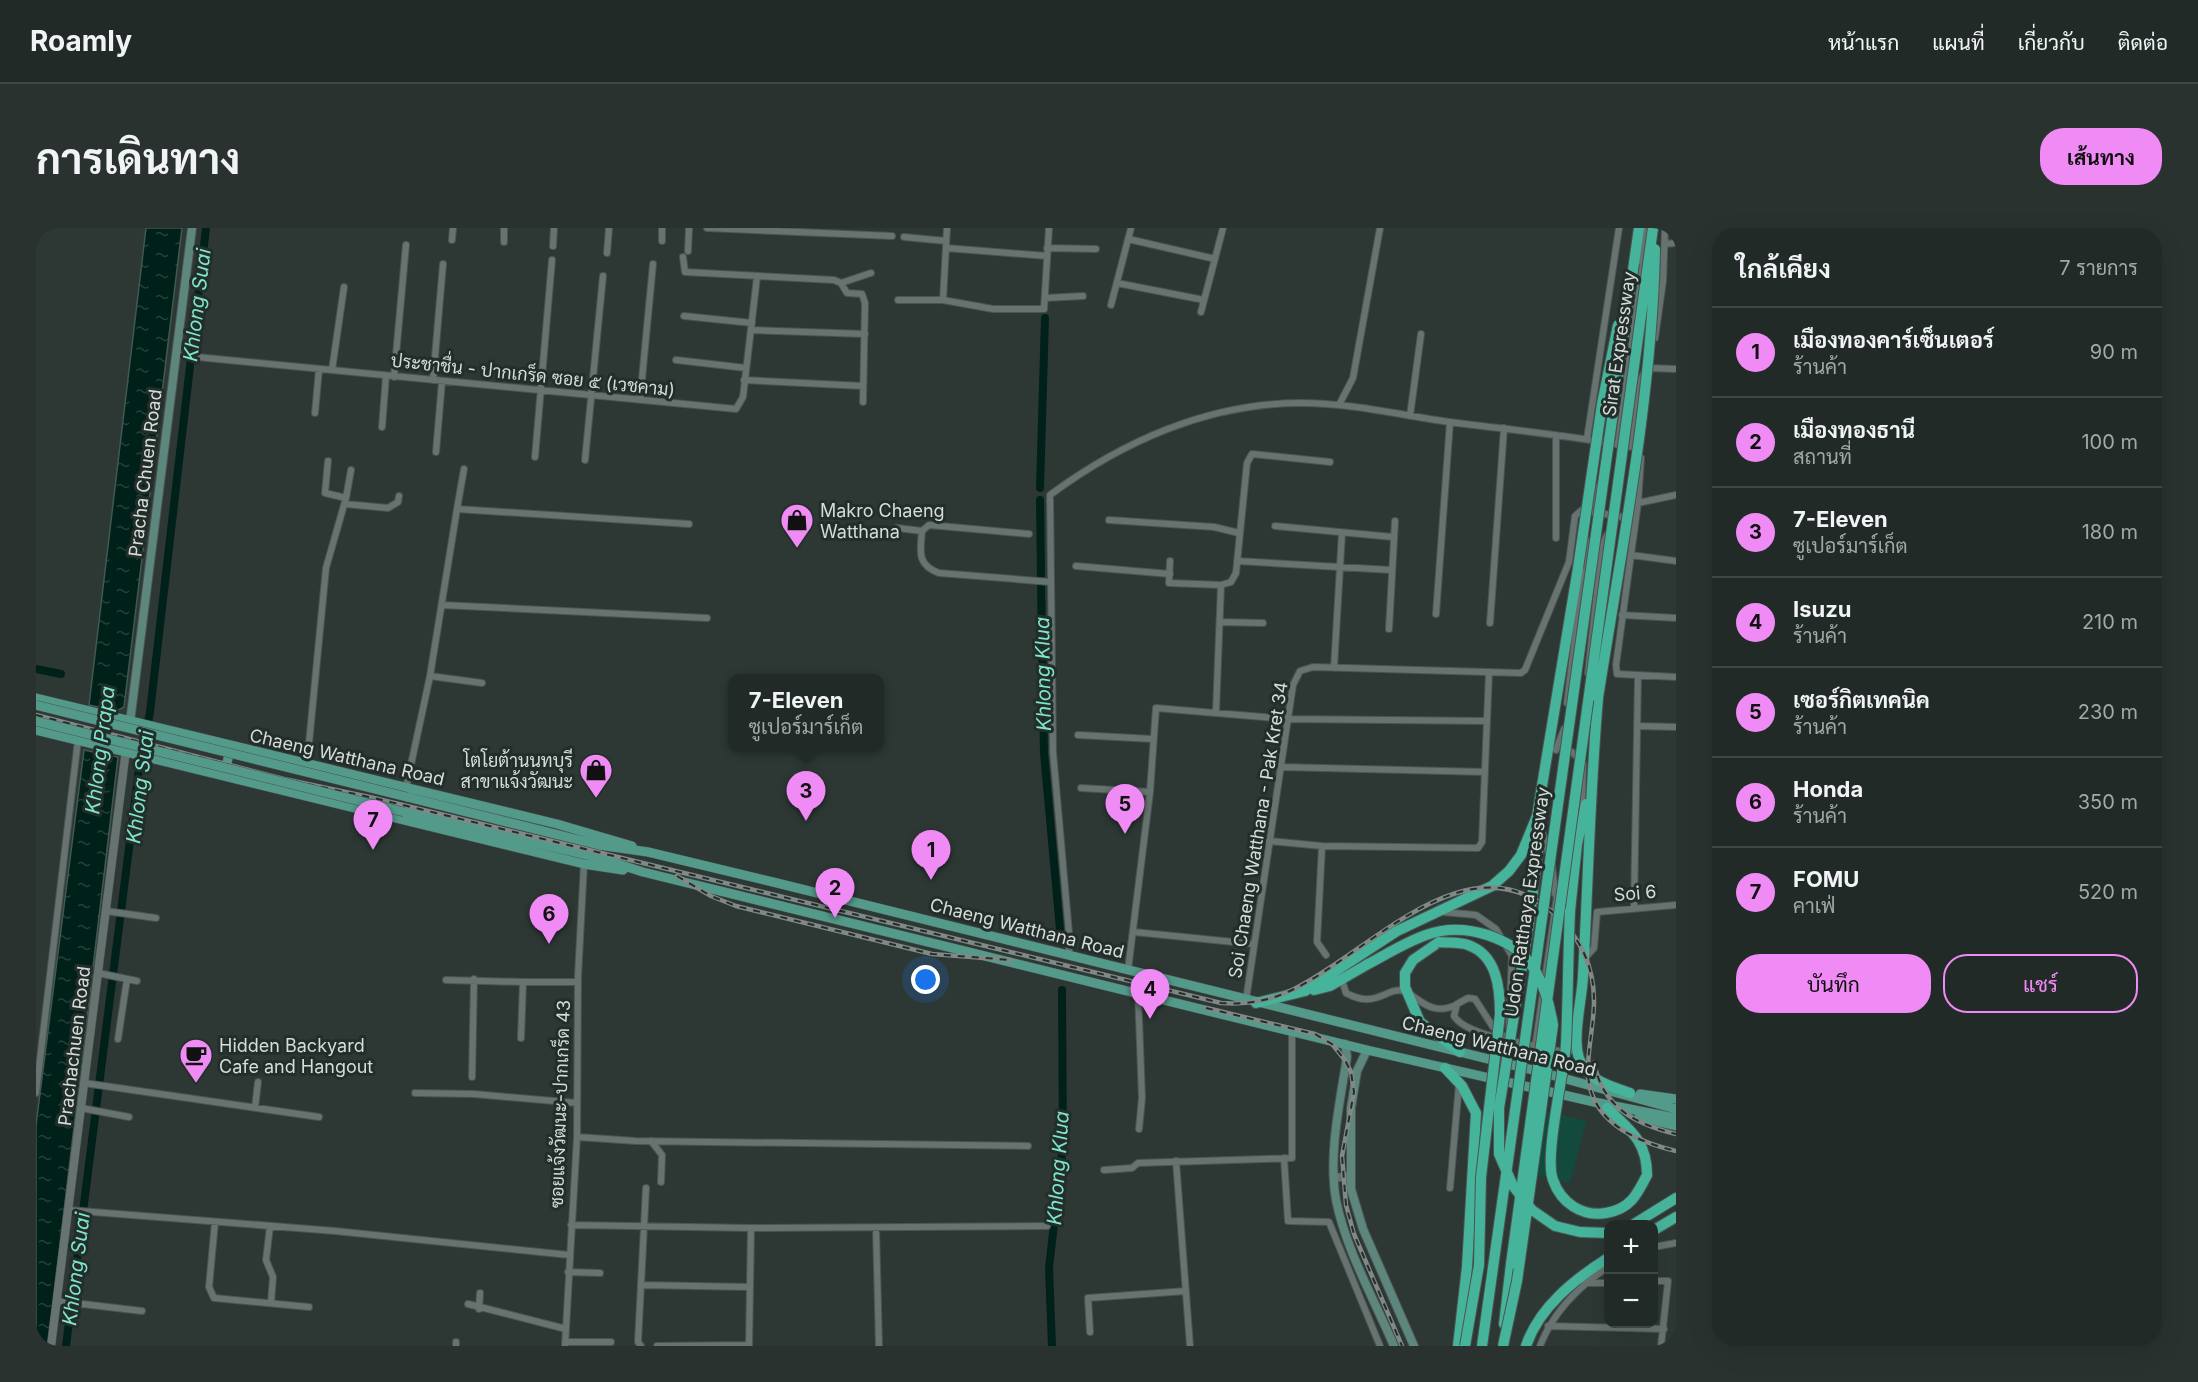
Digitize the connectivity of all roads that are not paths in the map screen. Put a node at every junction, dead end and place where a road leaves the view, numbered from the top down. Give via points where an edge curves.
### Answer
1 (192, 228) edge
2 (453, 228) edge
3 (504, 228) edge
4 (555, 228) edge
5 (609, 228) edge
6 (662, 228) edge
7 (689, 228) edge
8 (707, 228) edge
9 (947, 228) edge
10 (1049, 228) edge
11 (1131, 228) edge
12 (1223, 228) edge
13 (1380, 228) edge
14 (1619, 228) edge
15 (1639, 228) edge
16 (1646, 228) edge
17 (1654, 228) edge
18 (1665, 228) edge
19 (892, 236) dead end
20 (903, 237) dead end
21 (1128, 239) junction
22 (452, 240) dead end
23 (504, 242) dead end
24 (662, 242) dead end
25 (1676, 243) edge
26 (1665, 244) junction
27 (406, 245) dead end
28 (946, 245) junction
29 (553, 246) dead end
30 (1047, 248) junction
31 (1096, 249) dead end
32 (607, 254) dead end
33 (1047, 256) junction
34 (1215, 259) junction
35 (552, 261) dead end
36 (1634, 263) junction
37 (443, 264) dead end
38 (652, 264) dead end
39 (871, 273) dead end
40 (603, 276) dead end
41 (757, 277) junction
42 (841, 283) junction
43 (1117, 283) junction
44 (344, 287) dead end
45 (1083, 296) dead end
46 (1045, 298) junction
47 (898, 300) dead end
48 (943, 300) junction
49 (1204, 300) junction
50 (1111, 305) dead end
51 (1201, 312) dead end
52 (684, 316) dead end
53 (751, 326) junction
54 (865, 334) junction
55 (1421, 334) dead end
56 (179, 356) junction
57 (676, 360) dead end
58 (746, 368) junction
59 (1650, 368) junction
60 (319, 369) junction
61 (1676, 369) edge
62 (332, 370) junction
63 (386, 376) junction
64 (394, 377) junction
65 (433, 380) junction
66 (744, 380) junction
67 (441, 381) junction
68 (863, 386) junction
69 (541, 390) junction
70 (591, 394) junction
71 (640, 400) junction
72 (863, 402) dead end
73 (1338, 405) junction
74 (315, 413) dead end
75 (1410, 416) junction
76 (1450, 422) junction
77 (382, 427) dead end
78 (1504, 428) junction
79 (1556, 435) junction
80 (1587, 439) junction
81 (1618, 444) junction
82 (1632, 447) junction
83 (436, 452) dead end
84 (534, 458) dead end
85 (585, 460) dead end
86 (328, 461) dead end
87 (1330, 462) dead end
88 (1613, 464) junction
89 (464, 469) dead end
90 (351, 470) dead end
91 (1676, 495) edge
92 (399, 496) dead end
93 (346, 501) junction
94 (1638, 502) junction
95 (457, 509) junction
96 (1591, 511) junction
97 (1609, 515) junction
98 (1636, 519) junction
99 (1109, 520) dead end
100 (1395, 521) dead end
101 (689, 524) dead end
102 (1275, 526) dead end
103 (897, 528) dead end
104 (922, 531) junction
105 (1342, 532) junction
106 (1239, 533) junction
107 (1029, 534) dead end
108 (1393, 537) junction
109 (1556, 538) dead end
110 (1631, 555) junction
111 (1170, 561) dead end
112 (1237, 561) junction
113 (1676, 561) edge
114 (1076, 566) dead end
115 (1339, 567) junction
116 (1392, 570) junction
117 (1170, 574) junction
118 (1051, 582) junction
119 (1221, 585) junction
120 (442, 605) junction
121 (1436, 614) dead end
122 (1622, 615) junction
123 (707, 618) dead end
124 (1676, 618) edge
125 (1220, 622) junction
126 (1263, 623) dead end
127 (1491, 623) dead end
128 (1389, 629) dead end
129 (1334, 668) junction
130 (1489, 672) junction
131 (430, 676) junction
132 (1638, 676) junction
133 (1676, 677) edge
134 (482, 683) dead end
135 (36, 698) edge
136 (36, 705) edge
137 (1216, 711) junction
138 (1288, 719) junction
139 (36, 721) edge
140 (1488, 721) junction
141 (130, 722) junction
142 (1637, 726) junction
143 (1676, 727) edge
144 (36, 730) edge
145 (1078, 735) dead end
146 (1153, 739) junction
147 (78, 740) junction
148 (231, 746) junction
149 (126, 750) junction
150 (1556, 750) junction
151 (1545, 763) junction
152 (305, 764) junction
153 (1584, 764) junction
154 (1281, 767) junction
155 (334, 770) junction
156 (1485, 772) junction
157 (224, 775) junction
158 (1081, 788) dead end
159 (1590, 789) junction
160 (406, 792) junction
161 (1150, 792) junction
162 (296, 794) junction
163 (325, 800) junction
164 (1537, 816) junction
165 (1580, 826) junction
166 (1269, 841) junction
167 (1577, 844) junction
168 (1322, 846) junction
169 (584, 864) junction
170 (643, 872) junction
171 (1556, 897) junction
172 (1676, 905) edge
173 (1634, 907) junction
174 (110, 912) junction
175 (1439, 912) junction
176 (156, 918) dead end
177 (1134, 932) junction
178 (1254, 944) junction
179 (1068, 955) junction
180 (1326, 955) dead end
181 (1584, 958) junction
182 (1128, 970) junction
183 (102, 974) junction
184 (123, 978) junction
185 (474, 979) junction
186 (446, 980) dead end
187 (1342, 980) junction
188 (136, 981) dead end
189 (523, 982) junction
190 (578, 982) junction
191 (1305, 991) junction
192 (1407, 991) junction
193 (1138, 993) junction
194 (1251, 1002) junction
195 (1457, 1004) junction
196 (1292, 1031) junction
197 (1535, 1036) junction
198 (39, 1037) edge
199 (521, 1038) dead end
200 (118, 1039) dead end
201 (1507, 1039) junction
202 (1345, 1044) junction
203 (1533, 1045) junction
204 (1577, 1046) junction
205 (1366, 1050) junction
206 (1460, 1052) junction
207 (1445, 1068) junction
208 (1533, 1070) junction
209 (472, 1077) dead end
210 (258, 1082) dead end
211 (1459, 1083) junction
212 (88, 1084) junction
213 (1608, 1090) junction
214 (36, 1093) edge
215 (415, 1093) dead end
216 (1630, 1093) junction
217 (1676, 1099) edge
218 (1594, 1102) junction
219 (577, 1103) junction
220 (85, 1108) junction
221 (255, 1108) junction
222 (1607, 1108) junction
223 (1676, 1109) edge
224 (129, 1117) dead end
225 (319, 1117) dead end
226 (1676, 1118) edge
227 (1676, 1126) edge
228 (1139, 1129) dead end
229 (577, 1137) junction
230 (651, 1141) junction
231 (1028, 1146) dead end
232 (1284, 1158) junction
233 (1176, 1161) junction
234 (1104, 1170) dead end
235 (1350, 1176) junction
236 (1334, 1178) junction
237 (661, 1182) dead end
238 (646, 1188) dead end
239 (1450, 1188) dead end
240 (1676, 1197) edge
241 (72, 1210) junction
242 (1676, 1216) edge
243 (1640, 1220) edge
244 (215, 1222) junction
245 (571, 1225) junction
246 (270, 1226) junction
247 (644, 1226) junction
248 (1047, 1226) dead end
249 (1658, 1227) edge
250 (751, 1228) junction
251 (876, 1228) junction
252 (1604, 1233) edge
253 (1676, 1243) edge
254 (1658, 1246) edge
255 (570, 1255) junction
256 (1604, 1261) edge
257 (1604, 1270) edge
258 (568, 1272) junction
259 (600, 1272) dead end
260 (1658, 1281) edge
261 (1583, 1283) junction
262 (1604, 1283) edge
263 (640, 1285) junction
264 (749, 1287) junction
265 (1186, 1291) junction
266 (480, 1293) dead end
267 (61, 1301) junction
268 (271, 1303) junction
269 (468, 1304) dead end
270 (309, 1306) dead end
271 (479, 1309) junction
272 (142, 1311) dead end
273 (1548, 1326) junction
274 (566, 1329) junction
275 (1664, 1329) junction
276 (1090, 1332) dead end
277 (611, 1342) dead end
278 (565, 1344) edge
279 (51, 1346) edge
280 (641, 1346) edge
281 (657, 1346) edge
282 (748, 1346) edge
283 (879, 1346) edge
284 (1190, 1346) edge
285 (1380, 1346) edge
286 (1394, 1346) edge
287 (1414, 1346) edge
288 (1458, 1346) edge
289 (1466, 1346) edge
290 (1482, 1346) edge
291 (1502, 1346) edge
292 (1527, 1346) edge
293 (1540, 1346) edge
294 (1661, 1346) edge

1 - 56 main road, Pracha Chuen Road
2 - 22 street
3 - 23 street
4 - 29 street
5 - 32 street
6 - 24 street
7 - 41 street via 685,272
8 - 19 street
9 - 28 street
10 - 30 street
11 - 21 street
12 - 34 street
13 - 73 street via 1353,378
14 - 80 street
15 - 36 highway, Sirat Expressway
16 - 81 street
17 - 88 highway, Sirat Expressway, bridge
17 - 159 highway, bridge via 1654,296 1640,427 1598,698
18 - 26 street
20 - 28 street
21 - 34 street
21 - 43 street
25 - 26 street
26 - 59 street
27 - 64 street
28 - 33 street
28 - 48 street
30 - 31 street
30 - 33 street
33 - 46 street
34 - 49 street
35 - 69 street
36 - 88 highway, Sirat Expressway, bridge
36 - 151 highway, bridge via 1602,404
37 - 65 street
38 - 71 street
39 - 42 street
40 - 70 street
41 - 42 street
41 - 53 street, ประชาชื่น - ปากเกร็ด ซอย ๕ (เวชคาม)
42 - 54 street via 848,293 862,294 864,298
43 - 49 street
43 - 50 street
44 - 62 street
45 - 46 street
46 - 48 street via 1044,309 993,309
47 - 48 street
49 - 51 street
52 - 53 street
53 - 54 street
53 - 58 street, ประชาชื่น - ปากเกร็ด ซอย ๕ (เวชคาม)
54 - 68 street
55 - 75 street
56 - 60 street, ประชาชื่น - ปากเกร็ด ซอย ๕ (เวชคาม)
56 - 141 main road, Pracha Chuen Road
57 - 58 street
58 - 66 street, ประชาชื่น - ปากเกร็ด ซอย ๕ (เวชคาม)
59 - 61 street
59 - 82 street via 1641,379
60 - 62 street, ประชาชื่น - ปากเกร็ด ซอย ๕ (เวชคาม)
60 - 74 street
62 - 63 street, ประชาชื่น - ปากเกร็ด ซอย ๕ (เวชคาม)
63 - 64 street, ประชาชื่น - ปากเกร็ด ซอย ๕ (เวชคาม)
63 - 77 street
64 - 65 street, ประชาชื่น - ปากเกร็ด ซอย ๕ (เวชคาม)
65 - 67 street, ประชาชื่น - ปากเกร็ด ซอย ๕ (เวชคาม)
66 - 68 street
66 - 71 street, ประชาชื่น - ปากเกร็ด ซอย ๕ (เวชคาม) via 741,405 736,409
67 - 69 street, ประชาชื่น - ปากเกร็ด ซอย ๕ (เวชคาม)
67 - 83 street
68 - 72 street
69 - 70 street, ประชาชื่น - ปากเกร็ด ซอย ๕ (เวชคาม)
69 - 84 street
70 - 71 street, ประชาชื่น - ปากเกร็ด ซอย ๕ (เวชคาม)
70 - 85 street
73 - 75 street
73 - 118 street via 1264,405 1222,411 1153,435 1083,471 1050,495
75 - 76 street
76 - 78 street
76 - 121 street
78 - 79 street
78 - 127 street
79 - 80 street
79 - 109 street
80 - 81 street
81 - 82 street
81 - 88 street
82 - 94 street via 1642,449
86 - 93 street via 325,493
87 - 106 street via 1252,454 1247,463
88 - 96 street
88 - 97 street
88 - 290 highway, Udon Ratthaya Expressway, bridge
88 - 291 highway, Udon Ratthaya Expressway, bridge
89 - 95 street
90 - 93 street
91 - 94 street
92 - 93 street via 399,502 388,508
93 - 152 street via 326,568
94 - 98 street
95 - 101 street
95 - 120 street
96 - 97 street
96 - 130 street, Soi Chaeng Watthana - Pak Kret 34 via 1582,510 1575,516 1569,562 1525,670
96 - 150 street via 1563,734
97 - 98 street
97 - 153 street via 1587,661 1589,702
98 - 110 street
99 - 106 street via 1214,527
100 - 108 street
102 - 105 street
103 - 104 street
104 - 107 street via 928,525
104 - 118 street via 922,563 932,570
105 - 108 street
105 - 115 street
106 - 112 street
108 - 116 street
110 - 113 street
110 - 122 street
111 - 117 street
112 - 115 street
112 - 119 street via 1231,582
114 - 117 street
115 - 116 street
115 - 129 street
116 - 128 street
117 - 119 street via 1169,583
118 - 179 street via 1053,752
119 - 125 street
120 - 123 street
120 - 131 street
122 - 124 street
122 - 132 street via 1617,674
125 - 126 street
125 - 137 street
129 - 130 street, Soi Chaeng Watthana - Pak Kret 34
129 - 138 street, Soi Chaeng Watthana - Pak Kret 34 via 1300,671 1293,685
130 - 140 street
131 - 134 street
131 - 160 street
132 - 133 street
132 - 142 street
135 - 141 main road, Chaeng Watthana Road
136 - 160 main road, Chaeng Watthana Road, bridge
137 - 138 street
137 - 146 street via 1156,708
138 - 140 street
138 - 154 street, Soi Chaeng Watthana - Pak Kret 34
139 - 170 main road, Chaeng Watthana Road, bridge via 596,857
140 - 156 street
141 - 148 main road, Chaeng Watthana Road
142 - 143 street
142 - 173 street
144 - 147 main road, Chaeng Watthana Road
145 - 146 street
146 - 161 street
147 - 149 main road, Chaeng Watthana Road
147 - 198 street
148 - 152 main road, Chaeng Watthana Road
148 - 157 main road
149 - 157 main road, Chaeng Watthana Road
149 - 174 street, Prachachuen Road
150 - 151 street
150 - 153 street via 1572,752
151 - 164 highway
152 - 155 main road, Chaeng Watthana Road
152 - 162 main road via 314,777 312,786
153 - 165 street
154 - 156 street
154 - 166 street, Soi Chaeng Watthana - Pak Kret 34
155 - 160 main road, Chaeng Watthana Road
155 - 163 main road via 319,778 319,795
156 - 168 street via 1482,842 1478,848
157 - 162 main road, Chaeng Watthana Road
158 - 161 street
159 - 165 highway
159 - 181 highway
160 - 179 main road, Chaeng Watthana Road via 599,845 648,852
161 - 177 street
162 - 163 main road, Chaeng Watthana Road
163 - 169 main road, Chaeng Watthana Road
164 - 171 street via 1554,871
164 - 175 highway via 1526,847 1501,879
164 - 252 highway, bridge via 1538,851 1529,924 1499,1108 1499,1154 1513,1186 1532,1210 1555,1226
165 - 167 highway
166 - 168 street
166 - 178 street, Soi Chaeng Watthana - Pak Kret 34
167 - 171 street
167 - 222 highway, bridge via 1570,911 1566,1046 1551,1156 1552,1179 1563,1199 1582,1212 1619,1210 1635,1199 1647,1175 1647,1158 1637,1136
168 - 180 street via 1317,942
169 - 170 main road, Chaeng Watthana Road
169 - 190 street, ซอยแจ้งวัฒนะ-ปากเกร็ด 43
170 - 193 main road, Chaeng Watthana Road
171 - 197 street
172 - 173 street, Soi 6
173 - 181 street, Soi 6 via 1598,912 1593,948
174 - 176 street
174 - 183 street, Prachachuen Road
175 - 191 highway via 1397,931
175 - 197 street via 1476,915 1496,929 1512,956 1510,1034 1525,1039
177 - 178 street
177 - 182 street
178 - 194 street, Soi Chaeng Watthana - Pak Kret 34
179 - 182 main road, Chaeng Watthana Road
181 - 204 highway
182 - 194 main road, Chaeng Watthana Road
183 - 184 street
183 - 212 street, Prachachuen Road
184 - 188 street
184 - 200 street
185 - 186 street
185 - 189 street
185 - 209 street
187 - 191 highway
187 - 192 street via 1346,993 1356,998 1371,1000
187 - 291 highway, bridge via 1428,934 1454,929 1510,944 1525,956 1548,997 1553,1025 1516,1281
189 - 190 street
189 - 199 street
190 - 219 street, ซอยแจ้งวัฒนะ-ปากเกร็ด 43
191 - 194 highway
192 - 195 street via 1439,1010
192 - 206 highway via 1420,1022
192 - 289 highway, bridge via 1405,973 1413,960 1439,942 1468,944 1484,955 1494,970 1500,992 1481,1177 1479,1265
193 - 196 main road, Chaeng Watthana Road
193 - 228 street via 1142,1098
194 - 206 main road, Chaeng Watthana Road
195 - 201 street via 1475,999 1493,1027
195 - 201 street via 1454,1010 1458,1023
196 - 202 main road, Chaeng Watthana Road
196 - 232 street via 1292,1158
197 - 203 street
198 - 214 street
201 - 203 street
202 - 205 main road, Chaeng Watthana Road
202 - 236 main road via 1347,1057
203 - 204 street via 1567,1053
203 - 208 street
204 - 216 highway via 1579,1058 1590,1075
205 - 207 main road, Chaeng Watthana Road
205 - 235 main road via 1357,1071 1351,1108
206 - 208 main road, Chaeng Watthana Road
207 - 211 highway
207 - 218 main road, Chaeng Watthana Road
208 - 213 main road, Chaeng Watthana Road
210 - 221 street
211 - 239 street
211 - 288 highway via 1472,1102 1476,1126
212 - 220 street, Prachachuen Road
212 - 221 street
213 - 216 main road, Chaeng Watthana Road
213 - 223 main road, Chaeng Watthana Road
215 - 219 street
216 - 217 main road, Chaeng Watthana Road
218 - 222 main road, Chaeng Watthana Road
218 - 226 main road, Chaeng Watthana Road
219 - 229 street, ซอยแจ้งวัฒนะ-ปากเกร็ด 43
220 - 224 street
220 - 241 street, Prachachuen Road
221 - 225 street
222 - 227 main road, Chaeng Watthana Road
229 - 230 street
229 - 245 street, ซอยแจ้งวัฒนะ-ปากเกร็ด 43
230 - 231 street
230 - 237 street via 662,1155
232 - 233 street
232 - 285 street via 1288,1221 1329,1222
233 - 234 street via 1138,1162 1132,1168
233 - 265 street
235 - 236 street
235 - 287 main road via 1358,1216
236 - 286 main road via 1341,1218
238 - 247 street
240 - 243 highway
241 - 244 street
241 - 267 street, Prachachuen Road
242 - 249 highway
244 - 246 street
244 - 268 street via 211,1293 218,1299
245 - 247 street
245 - 255 street, ซอยแจ้งวัฒนะ-ปากเกร็ด 43
246 - 255 street
246 - 268 street via 266,1260 273,1277
247 - 250 street
247 - 263 street
248 - 251 street
250 - 251 street
250 - 264 street
251 - 283 street
253 - 254 street
255 - 258 street, ซอยแจ้งวัฒนะ-ปากเกร็ด 43
256 - 292 highway via 1574,1280 1532,1329
257 - 261 street
258 - 259 street
258 - 274 street, ซอยแจ้งวัฒนะ-ปากเกร็ด 43
260 - 275 street via 1668,1281
261 - 262 street
261 - 273 street
263 - 264 street
263 - 280 street
264 - 282 street
265 - 276 street via 1088,1298
265 - 284 street
266 - 271 street
267 - 272 street
267 - 279 street, Prachachuen Road
268 - 270 street
269 - 271 street
271 - 274 street
273 - 275 street
273 - 293 street
274 - 278 street, ซอยแจ้งวัฒนะ-ปากเกร็ด 43
275 - 294 street
277 - 278 street
281 - 282 street

